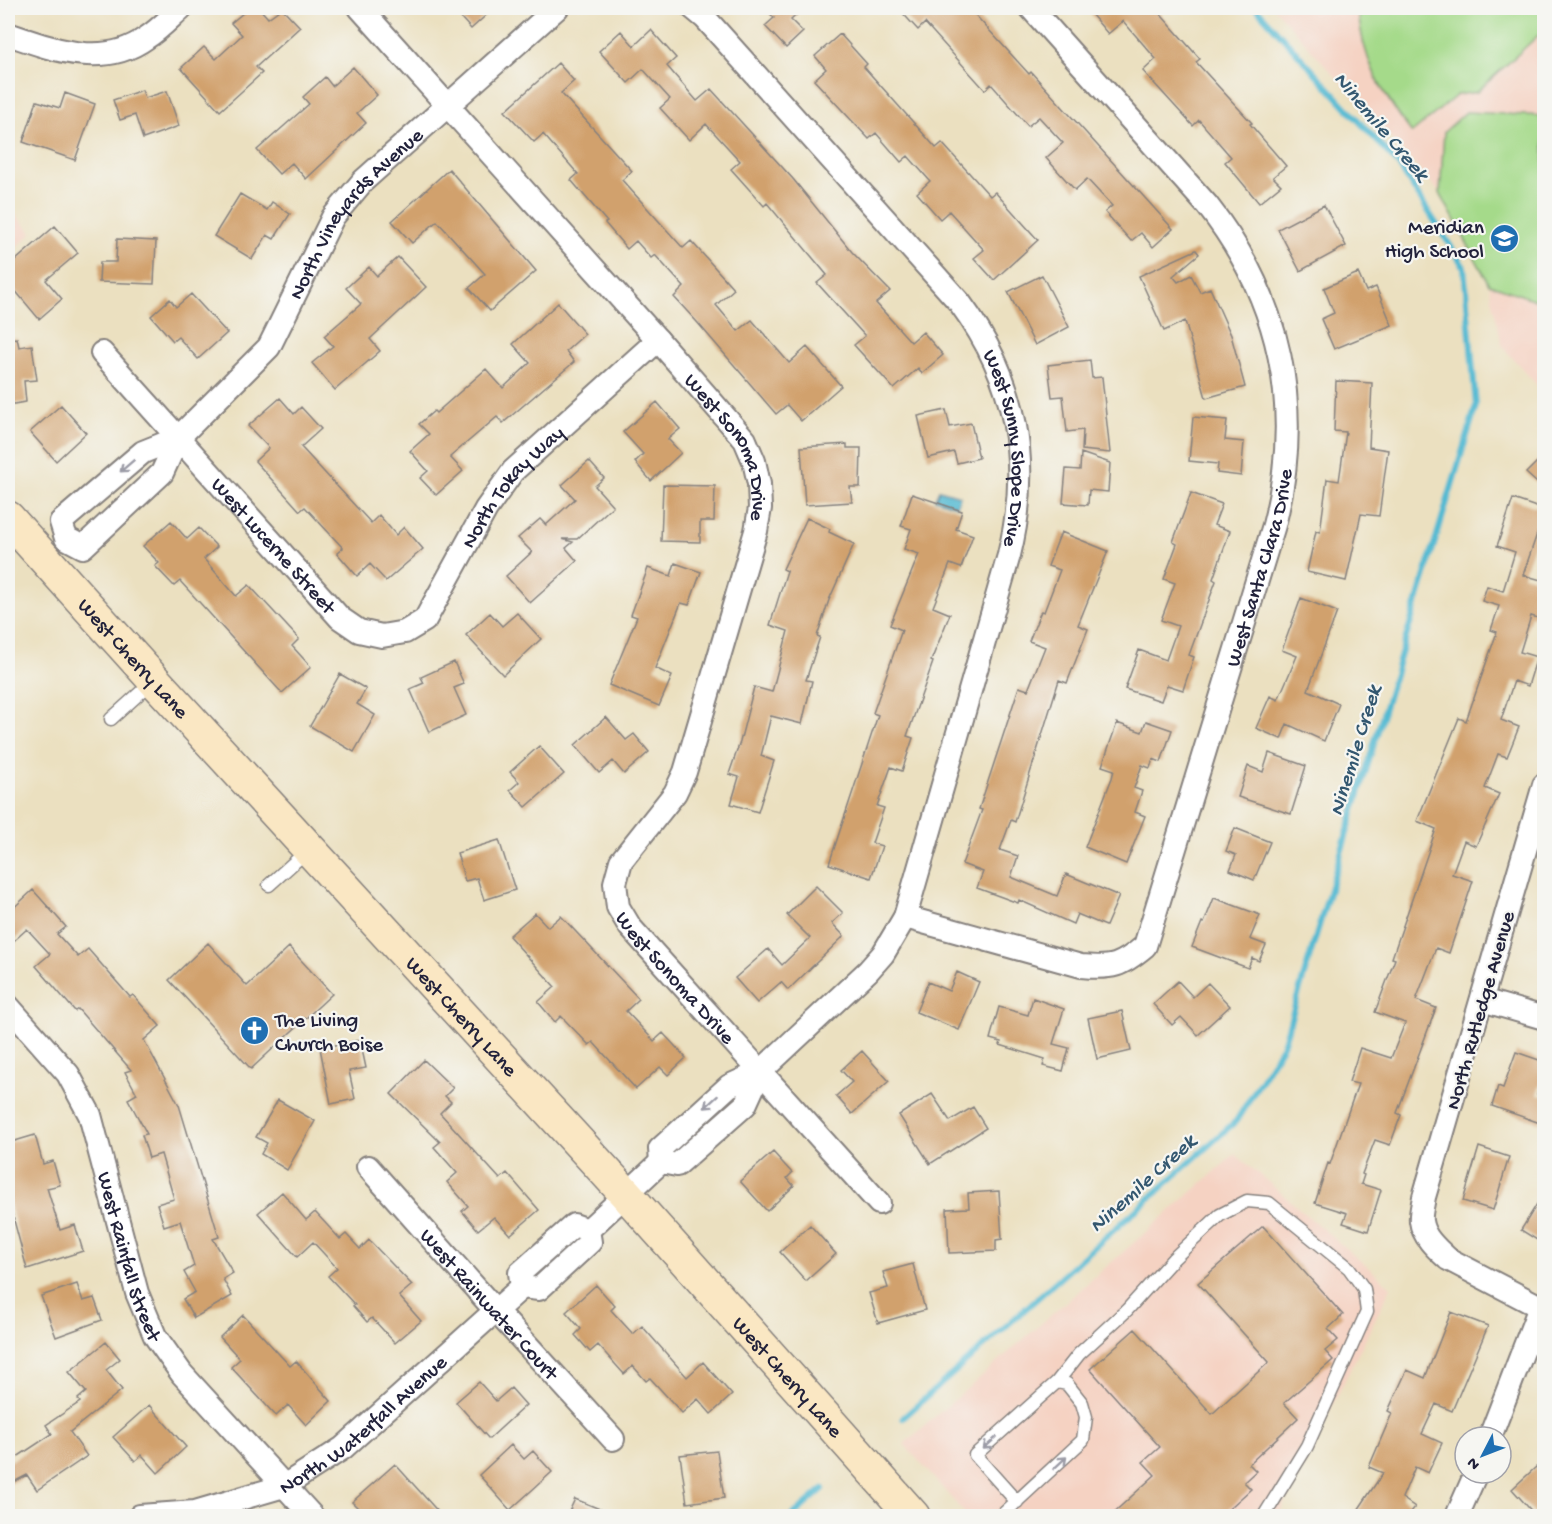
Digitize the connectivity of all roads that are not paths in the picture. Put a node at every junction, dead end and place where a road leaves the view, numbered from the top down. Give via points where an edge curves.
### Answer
1 (181, 8) edge
2 (360, 8) edge
3 (557, 8) edge
4 (693, 8) edge
5 (1031, 8) edge
6 (8, 34) edge
7 (448, 105) junction
8 (658, 340) junction
9 (102, 353) dead end
10 (178, 438) junction
11 (8, 518) edge
12 (55, 548) junction
13 (382, 636) joint
14 (154, 680) junction
15 (111, 719) dead end
16 (1545, 785) edge
17 (309, 849) junction
18 (269, 885) dead end
19 (905, 917) junction
20 (1482, 1000) junction
21 (8, 1006) edge
22 (1545, 1018) edge
23 (760, 1072) junction
24 (368, 1167) dead end
25 (626, 1194) junction
26 (879, 1203) dead end
27 (1542, 1308) edge
28 (496, 1311) junction
29 (1057, 1382) junction
30 (1495, 1425) edge
31 (614, 1439) dead end
32 (1471, 1485) edge
33 (284, 1486) junction
34 (1017, 1502) junction
35 (140, 1516) edge
36 (312, 1516) edge
37 (913, 1516) edge
38 (1001, 1516) edge
39 (1264, 1516) edge
40 (1457, 1516) edge

1 - 6 street via 145,39 101,55 54,50
2 - 7 street, West Sonoma Drive
3 - 7 street, North Vineyards Avenue
4 - 19 street, West Sunny Slope Drive via 960,303 987,344 1013,411 1020,459 1015,531
5 - 19 street, West Santa Clara Drive via 1207,205 1248,265 1267,309 1280,355 1287,404 1287,454 1274,525 1145,946 1127,961 1105,968 1081,966
7 - 8 street, West Sonoma Drive
7 - 10 street, North Vineyards Avenue via 347,198 322,238 269,347
8 - 13 street, North Tokay Way via 513,471 486,509 425,620 405,632
8 - 23 street, West Sonoma Drive via 744,440 754,462 760,508 685,772 675,793 621,861 615,883 618,907 630,927
9 - 10 street
10 -> 12 street, North Vineyards Avenue via 143,452 61,522
10 - 12 street, North Vineyards Avenue via 162,473 83,547
10 - 13 street, West Lucerne Street via 340,618 359,631
11 - 12 main road, West Cherry Lane
12 - 14 main road, West Cherry Lane
14 - 15 lane
14 - 17 main road, West Cherry Lane
16 - 20 street, North Rutledge Avenue
17 - 18 lane
17 - 25 main road, West Cherry Lane
19 - 23 street, West Sunny Slope Drive via 868,971
20 - 22 street
20 - 27 street, North Rutledge Avenue via 1420,1220 1426,1235 1448,1259
21 - 33 street, West Rainfall Street via 68,1074 90,1115 137,1293 155,1336 182,1374
23 - 25 street, West Sunny Slope Drive via 729,1086 668,1141 660,1149 661,1162
23 - 26 street, West Sonoma Drive
24 - 28 street, West Rainwater Court
25 - 28 street, North Waterfall Avenue via 588,1230 574,1225 520,1273 522,1287
25 - 37 main road, West Cherry Lane
27 - 30 street
28 - 31 street, West Rainwater Court
28 - 33 street, North Waterfall Avenue via 343,1448
34 -> 29 lane via 1083,1440 1086,1417 1082,1403 1067,1384
29 -> 34 lane via 975,1455
29 - 39 lane via 1079,1354 1220,1215 1247,1201 1269,1203 1349,1268 1364,1289 1367,1312 1307,1446
32 - 40 street
33 - 35 street, North Waterfall Avenue via 195,1512
33 - 36 street, West Rainfall Street
34 - 38 lane

